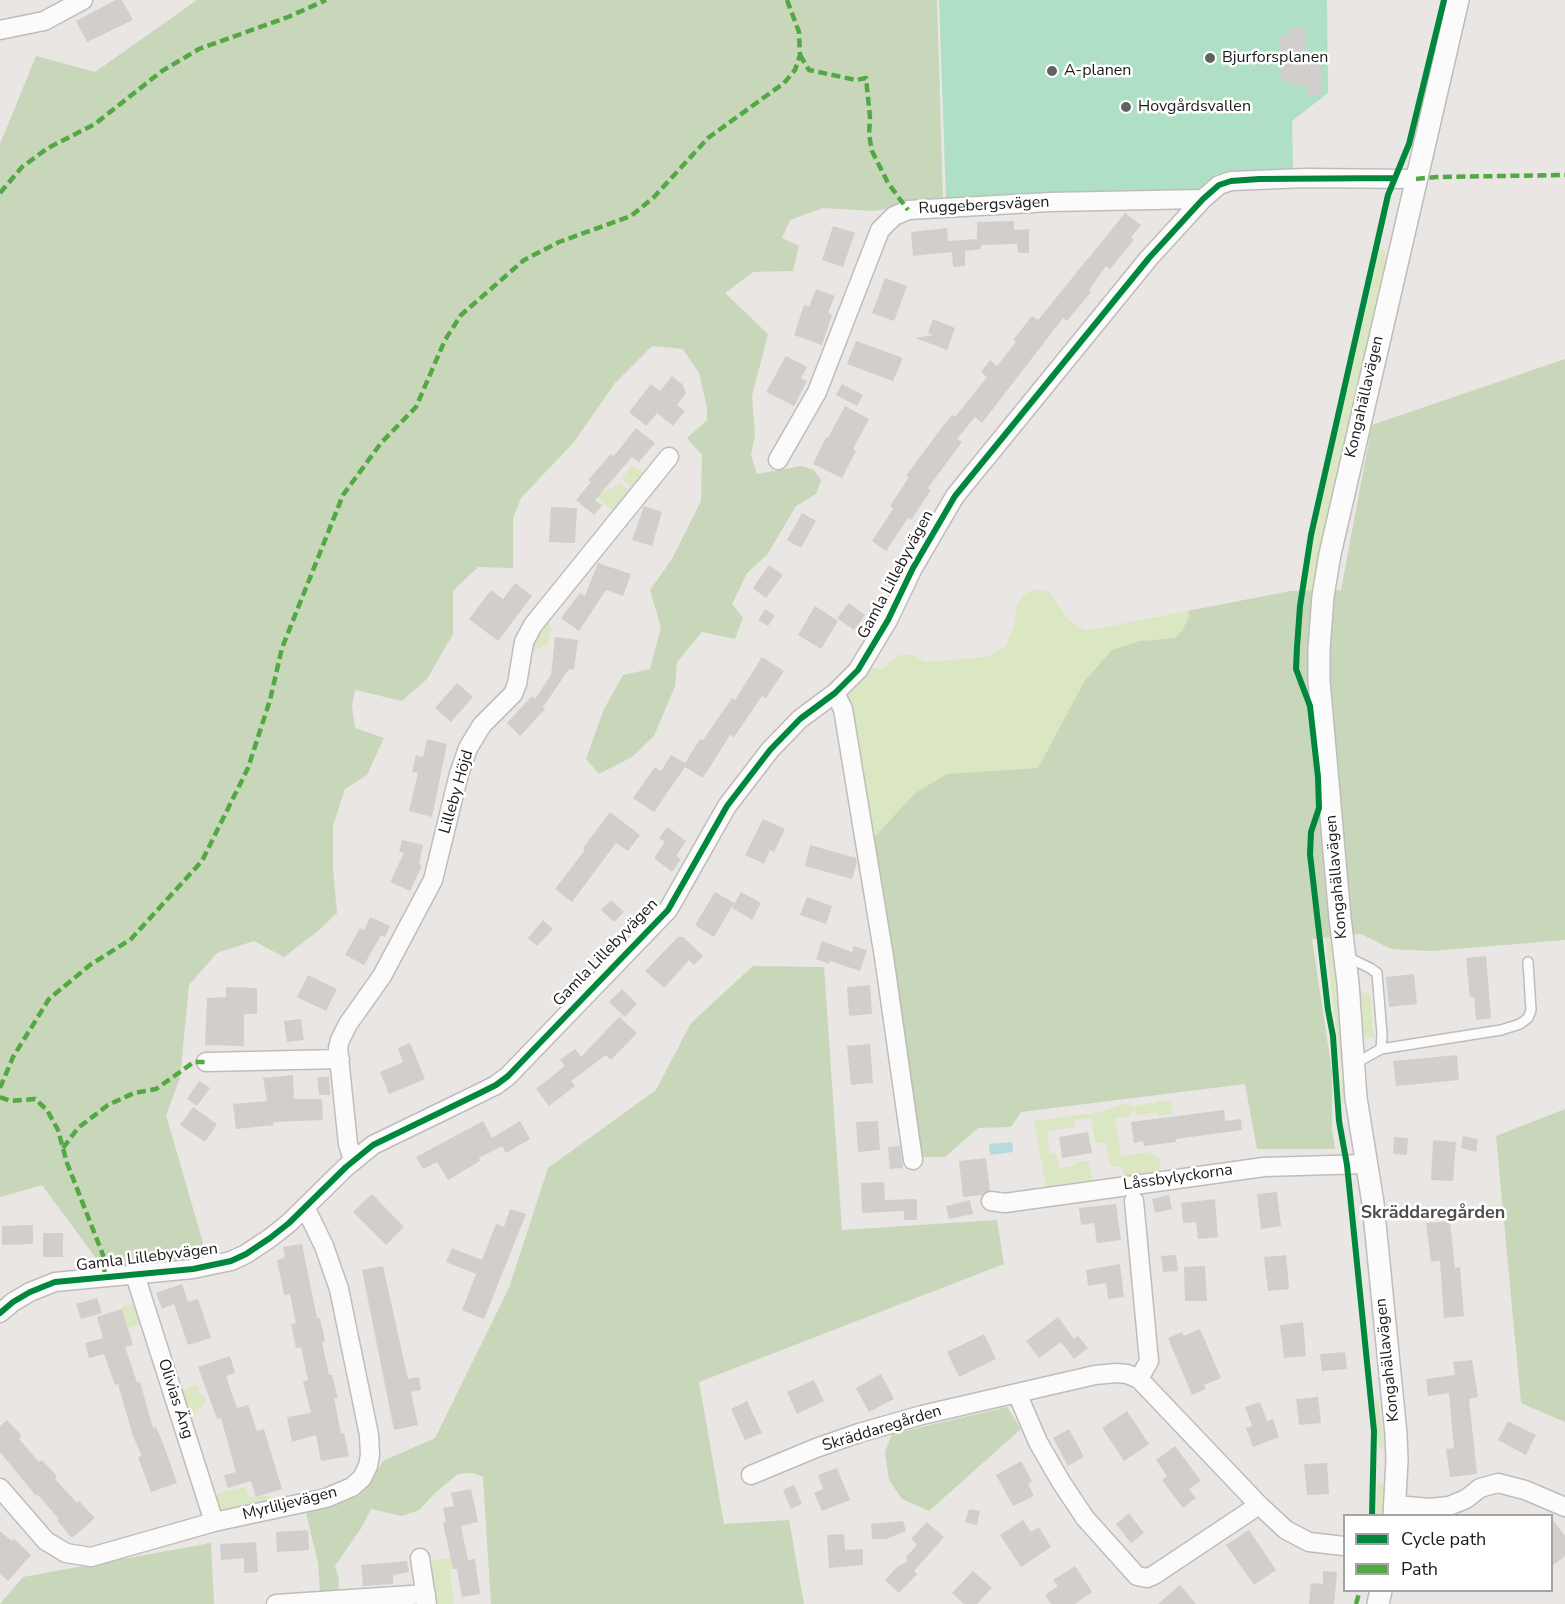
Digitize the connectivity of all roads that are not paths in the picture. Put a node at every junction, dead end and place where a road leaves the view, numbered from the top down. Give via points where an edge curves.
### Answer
1 (83, 0) edge
2 (1458, 0) edge
3 (0, 30) edge
4 (1416, 179) junction
5 (1203, 199) junction
6 (669, 457) dead end
7 (778, 460) dead end
8 (835, 693) junction
9 (1345, 956) junction
10 (1528, 962) dead end
11 (1382, 1049) junction
12 (340, 1059) junction
13 (206, 1062) dead end
14 (1354, 1064) junction
15 (353, 1160) junction
16 (914, 1160) dead end
17 (1366, 1164) junction
18 (991, 1201) dead end
19 (1134, 1201) dead end
20 (305, 1207) junction
21 (135, 1275) junction
22 (0, 1313) edge
23 (1139, 1378) junction
24 (1017, 1393) junction
25 (751, 1475) dead end
26 (0, 1488) edge
27 (1259, 1505) junction
28 (1565, 1507) edge
29 (1394, 1510) edge
30 (214, 1522) junction
31 (1343, 1546) edge
32 (420, 1558) dead end
33 (427, 1599) edge
34 (276, 1604) edge

1 - 3 street via 44,21
2 - 4 street, Kongahällavägen
4 - 5 street, Gamla Lillebyvägen via 1231,181 1219,185
4 - 9 street, Kongahällavägen via 1323,596 1319,681
5 - 7 street, Ruggebergsvägen via 1050,202 908,210 894,216 880,230 816,392
5 - 8 street, Gamla Lillebyvägen via 1149,258 955,496 869,654
6 - 12 street, Lilleby Höjd via 532,625 524,642 513,694 483,725 465,756 433,880 382,976 348,1024 338,1048
8 - 15 street, Gamla Lillebyvägen via 788,730 742,784 668,910 508,1076 389,1136
8 - 16 street via 845,719
9 - 11 lane via 1377,973
9 - 14 street, Kongahällavägen
10 - 11 lane via 1531,1010 1520,1024
11 - 14 lane
12 - 13 street
12 - 15 street, Lilleby Höjd
14 - 17 street, Kongahällavägen
15 - 20 street, Gamla Lillebyvägen
17 - 18 street, Låssbylyckorna via 1264,1167 1005,1203
17 - 29 street, Kongahällavägen via 1396,1434
19 - 23 street via 1149,1361
20 - 21 street, Gamla Lillebyvägen via 270,1238 231,1261
20 - 30 street, Myrliljevägen via 339,1289 369,1435 368,1466 362,1478 339,1494
21 - 22 street, Gamla Lillebyvägen via 55,1282 30,1292
21 - 30 street, Olivias Äng
23 - 24 street, Skräddaregården via 1105,1374
23 - 27 street
24 - 25 street, Skräddaregården via 859,1433
24 - 27 street via 1060,1482 1085,1518 1137,1576 1154,1575
26 - 30 street, Myrliljevägen via 46,1541 77,1556 91,1557
27 - 31 street via 1299,1537
28 - 29 street via 1498,1483 1480,1488 1449,1506
32 - 33 street
33 - 34 street

